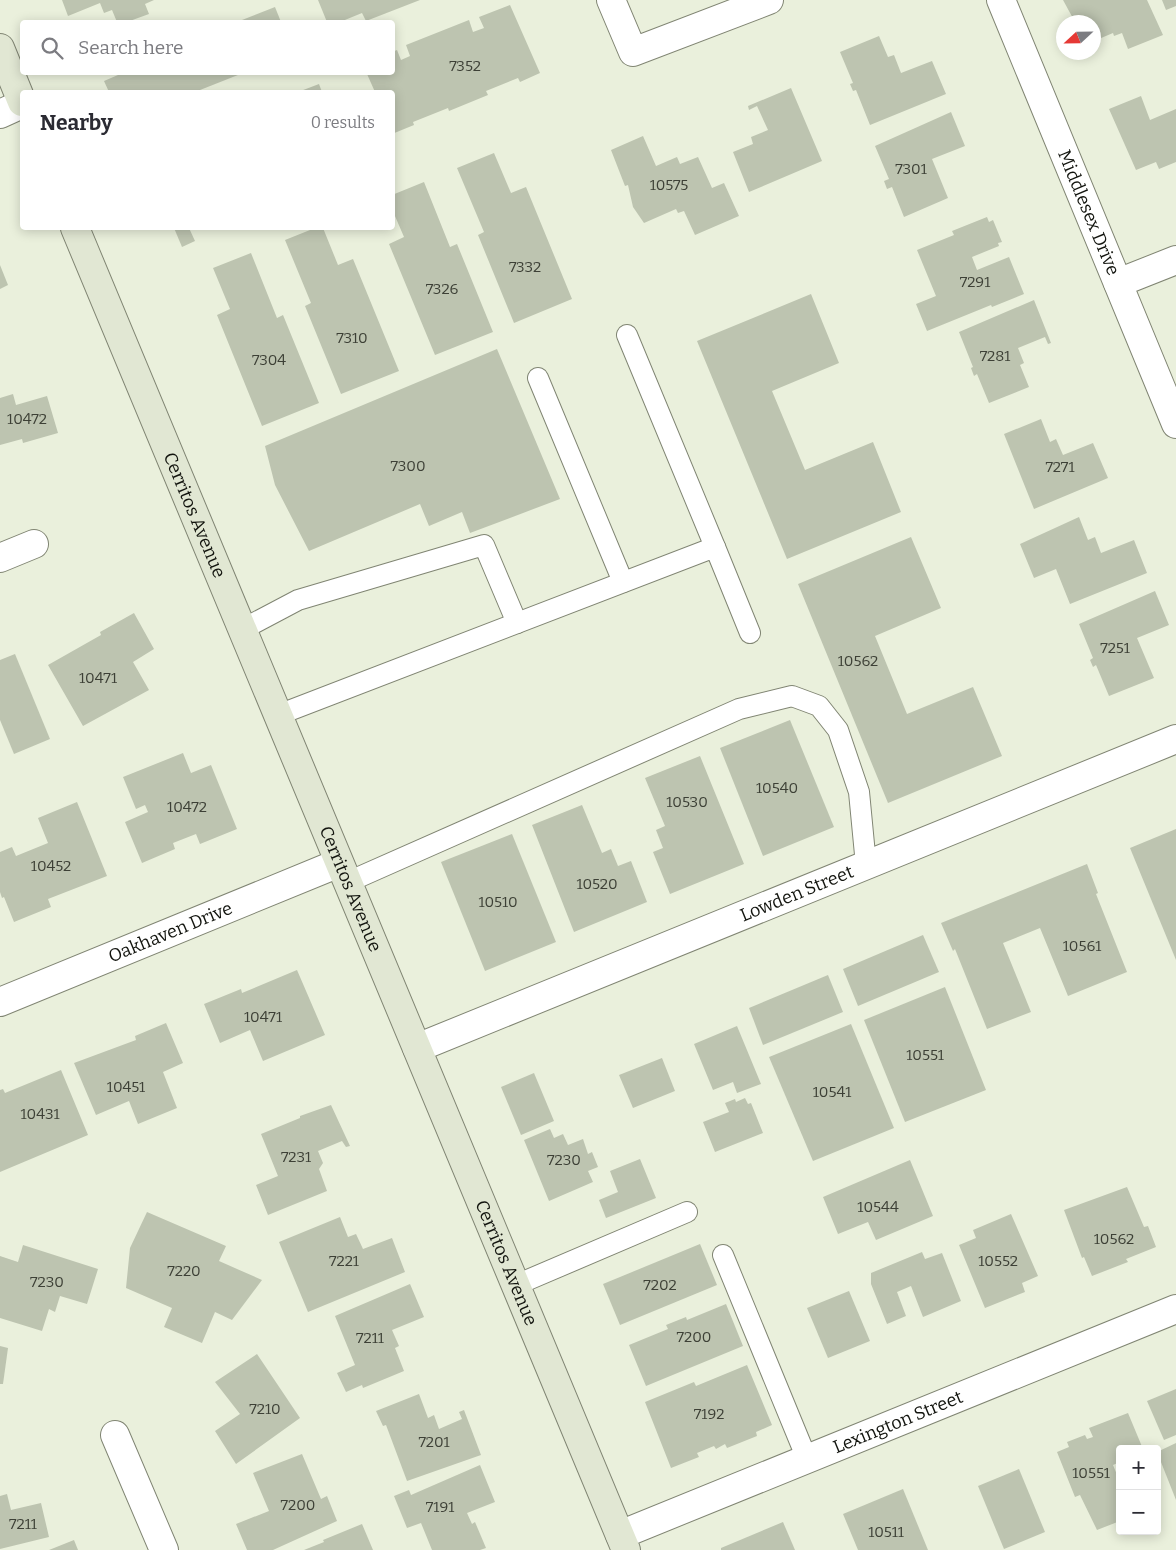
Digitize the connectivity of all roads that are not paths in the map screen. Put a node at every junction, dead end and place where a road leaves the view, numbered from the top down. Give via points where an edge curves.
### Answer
1 (612, 0) edge
2 (769, 0) edge
3 (1001, 0) edge
4 (0, 48) edge
5 (20, 98) edge
6 (20, 104) edge
7 (0, 114) edge
8 (76, 230) edge
9 (1176, 260) edge
10 (1118, 283) junction
11 (627, 335) dead end
12 (538, 378) dead end
13 (1176, 424) edge
14 (34, 544) dead end
15 (715, 547) junction
16 (0, 558) edge
17 (623, 582) junction
18 (517, 624) junction
19 (242, 629) junction
20 (750, 634) dead end
21 (278, 715) junction
22 (1176, 739) edge
23 (866, 865) junction
24 (344, 873) junction
25 (0, 1002) edge
26 (417, 1048) junction
27 (687, 1212) dead end
28 (723, 1255) dead end
29 (516, 1285) junction
30 (1176, 1309) edge
31 (115, 1435) dead end
32 (807, 1459) junction
33 (623, 1542) edge
34 (164, 1550) edge

1 - 2 street via 633,52
3 - 10 street, Middlesex Drive
4 - 5 main road
6 - 7 street
8 - 19 main road, Cerritos Avenue
9 - 10 street
10 - 13 street, Middlesex Drive
11 - 15 lane
12 - 17 lane
14 - 16 street
15 - 17 lane
15 - 20 lane
17 - 18 lane
18 - 19 lane via 484,545 298,600
18 - 21 lane
19 - 21 main road, Cerritos Avenue
21 - 24 main road, Cerritos Avenue
22 - 23 street, Lowden Street
23 - 24 lane via 860,792 838,730 819,706 792,696 739,709
23 - 26 street, Lowden Street
24 - 25 street, Oakhaven Drive
24 - 26 main road, Cerritos Avenue
26 - 29 main road, Cerritos Avenue
27 - 29 lane
28 - 32 lane
29 - 33 main road, Cerritos Avenue
30 - 32 street, Lexington Street
31 - 34 street
32 - 33 street, Lexington Street

